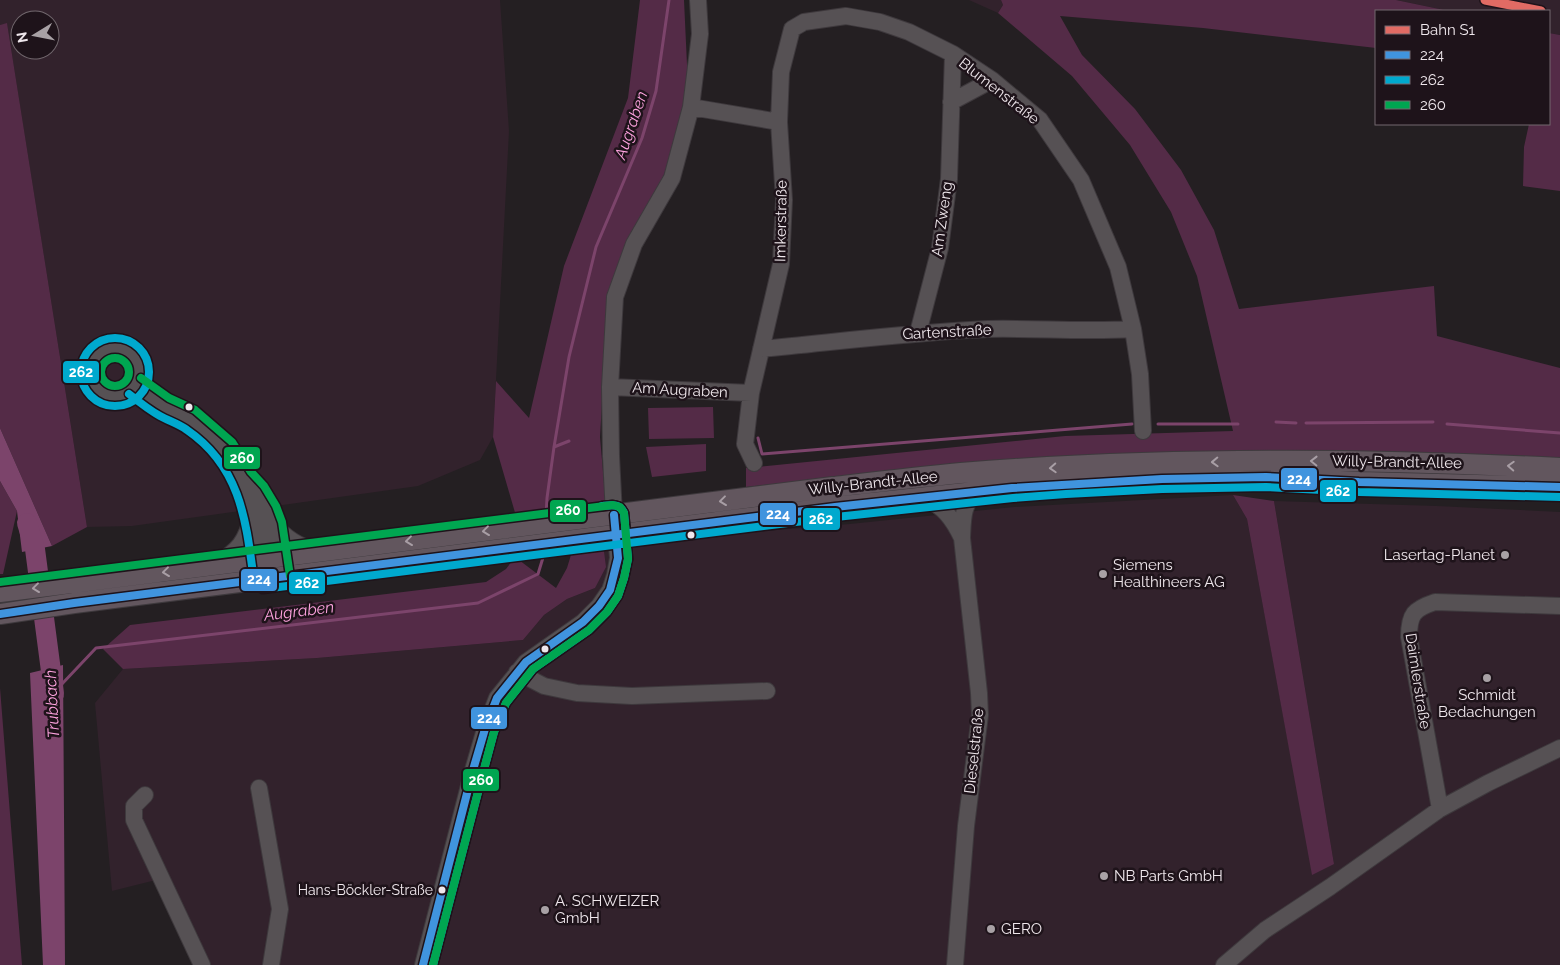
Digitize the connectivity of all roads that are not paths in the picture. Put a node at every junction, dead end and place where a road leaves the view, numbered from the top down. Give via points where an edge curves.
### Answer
1 (698, 0) edge
2 (953, 54) junction
3 (992, 80) junction
4 (951, 102) junction
5 (691, 107) junction
6 (779, 122) junction
7 (1133, 329) junction
8 (918, 333) junction
9 (760, 350) junction
10 (135, 386) dead end
11 (610, 387) junction
12 (751, 393) junction
13 (1143, 431) dead end
14 (754, 463) dead end
15 (1560, 468) edge
16 (243, 478) junction
17 (1560, 487) edge
18 (977, 492) junction
19 (923, 498) junction
20 (253, 512) junction
21 (272, 523) junction
22 (615, 525) junction
23 (516, 537) junction
24 (962, 538) junction
25 (321, 552) junction
26 (214, 566) junction
27 (271, 568) junction
28 (0, 592) edge
29 (77, 596) junction
30 (1560, 606) edge
31 (1, 614) edge
32 (517, 672) junction
33 (767, 691) dead end
34 (1560, 748) edge
35 (260, 788) dead end
36 (145, 795) dead end
37 (1440, 809) junction
38 (202, 965) edge
39 (271, 965) edge
40 (422, 965) edge
41 (956, 965) edge
42 (1224, 965) edge

1 - 5 street, Am Augraben via 700,34
2 - 3 street, Blumenstraße
2 - 4 street, Am Zweng
2 - 6 street, Blumenstraße via 880,22 846,16 804,22 792,29 781,72
3 - 4 street
3 - 7 street, Blumenstraße via 1040,120 1081,180 1118,267
4 - 8 street, Am Zweng via 949,179 940,248
5 - 6 street
5 - 11 street, Am Augraben via 672,178 634,244 615,297
6 - 9 street, Imkerstraße via 784,200 781,264
7 - 8 street, Gartenstraße via 1098,332 991,329
7 - 13 street, Blumenstraße via 1140,374
8 - 9 street, Gartenstraße
9 - 12 street, Imkerstraße
10 - 16 street via 164,407 189,418 224,448
11 - 12 street, Am Augraben
11 - 22 street, Am Augraben
12 - 14 street, Imkerstraße via 745,444
15 -> 22 main road, Willy-Brandt-Allee via 1305,460 960,473 863,484
16 - 20 street
16 - 21 street via 256,492
17 - 18 main road, Willy-Brandt-Allee via 1266,477 1162,479
18 - 19 main road, Willy-Brandt-Allee
18 - 24 street, Dieselstraße via 966,506
19 - 22 main road, Willy-Brandt-Allee
19 - 24 street, Dieselstraße via 935,502 945,511
20 - 26 street via 250,528 241,545
20 - 27 street
21 - 25 street via 294,543
21 - 27 street
22 - 23 main road, Willy-Brandt-Allee
22 - 32 street via 618,558 615,575 600,606
23 -> 25 main road, Willy-Brandt-Allee
23 - 27 main road, Willy-Brandt-Allee
24 - 41 street, Dieselstraße via 980,715 966,826
25 - 27 main road, Willy-Brandt-Allee
26 - 27 main road, Willy-Brandt-Allee
26 -> 29 main road, Willy-Brandt-Allee
27 - 29 main road, Willy-Brandt-Allee
29 -> 28 main road
29 - 31 main road
30 - 37 street, Daimlerstraße via 1435,602 1414,612 1408,636
32 - 33 street via 544,686 577,693 632,696
32 - 40 street via 497,698 485,729
34 - 37 street
35 - 39 street via 280,909
36 - 38 street via 134,806 134,820
37 - 42 street via 1265,930

